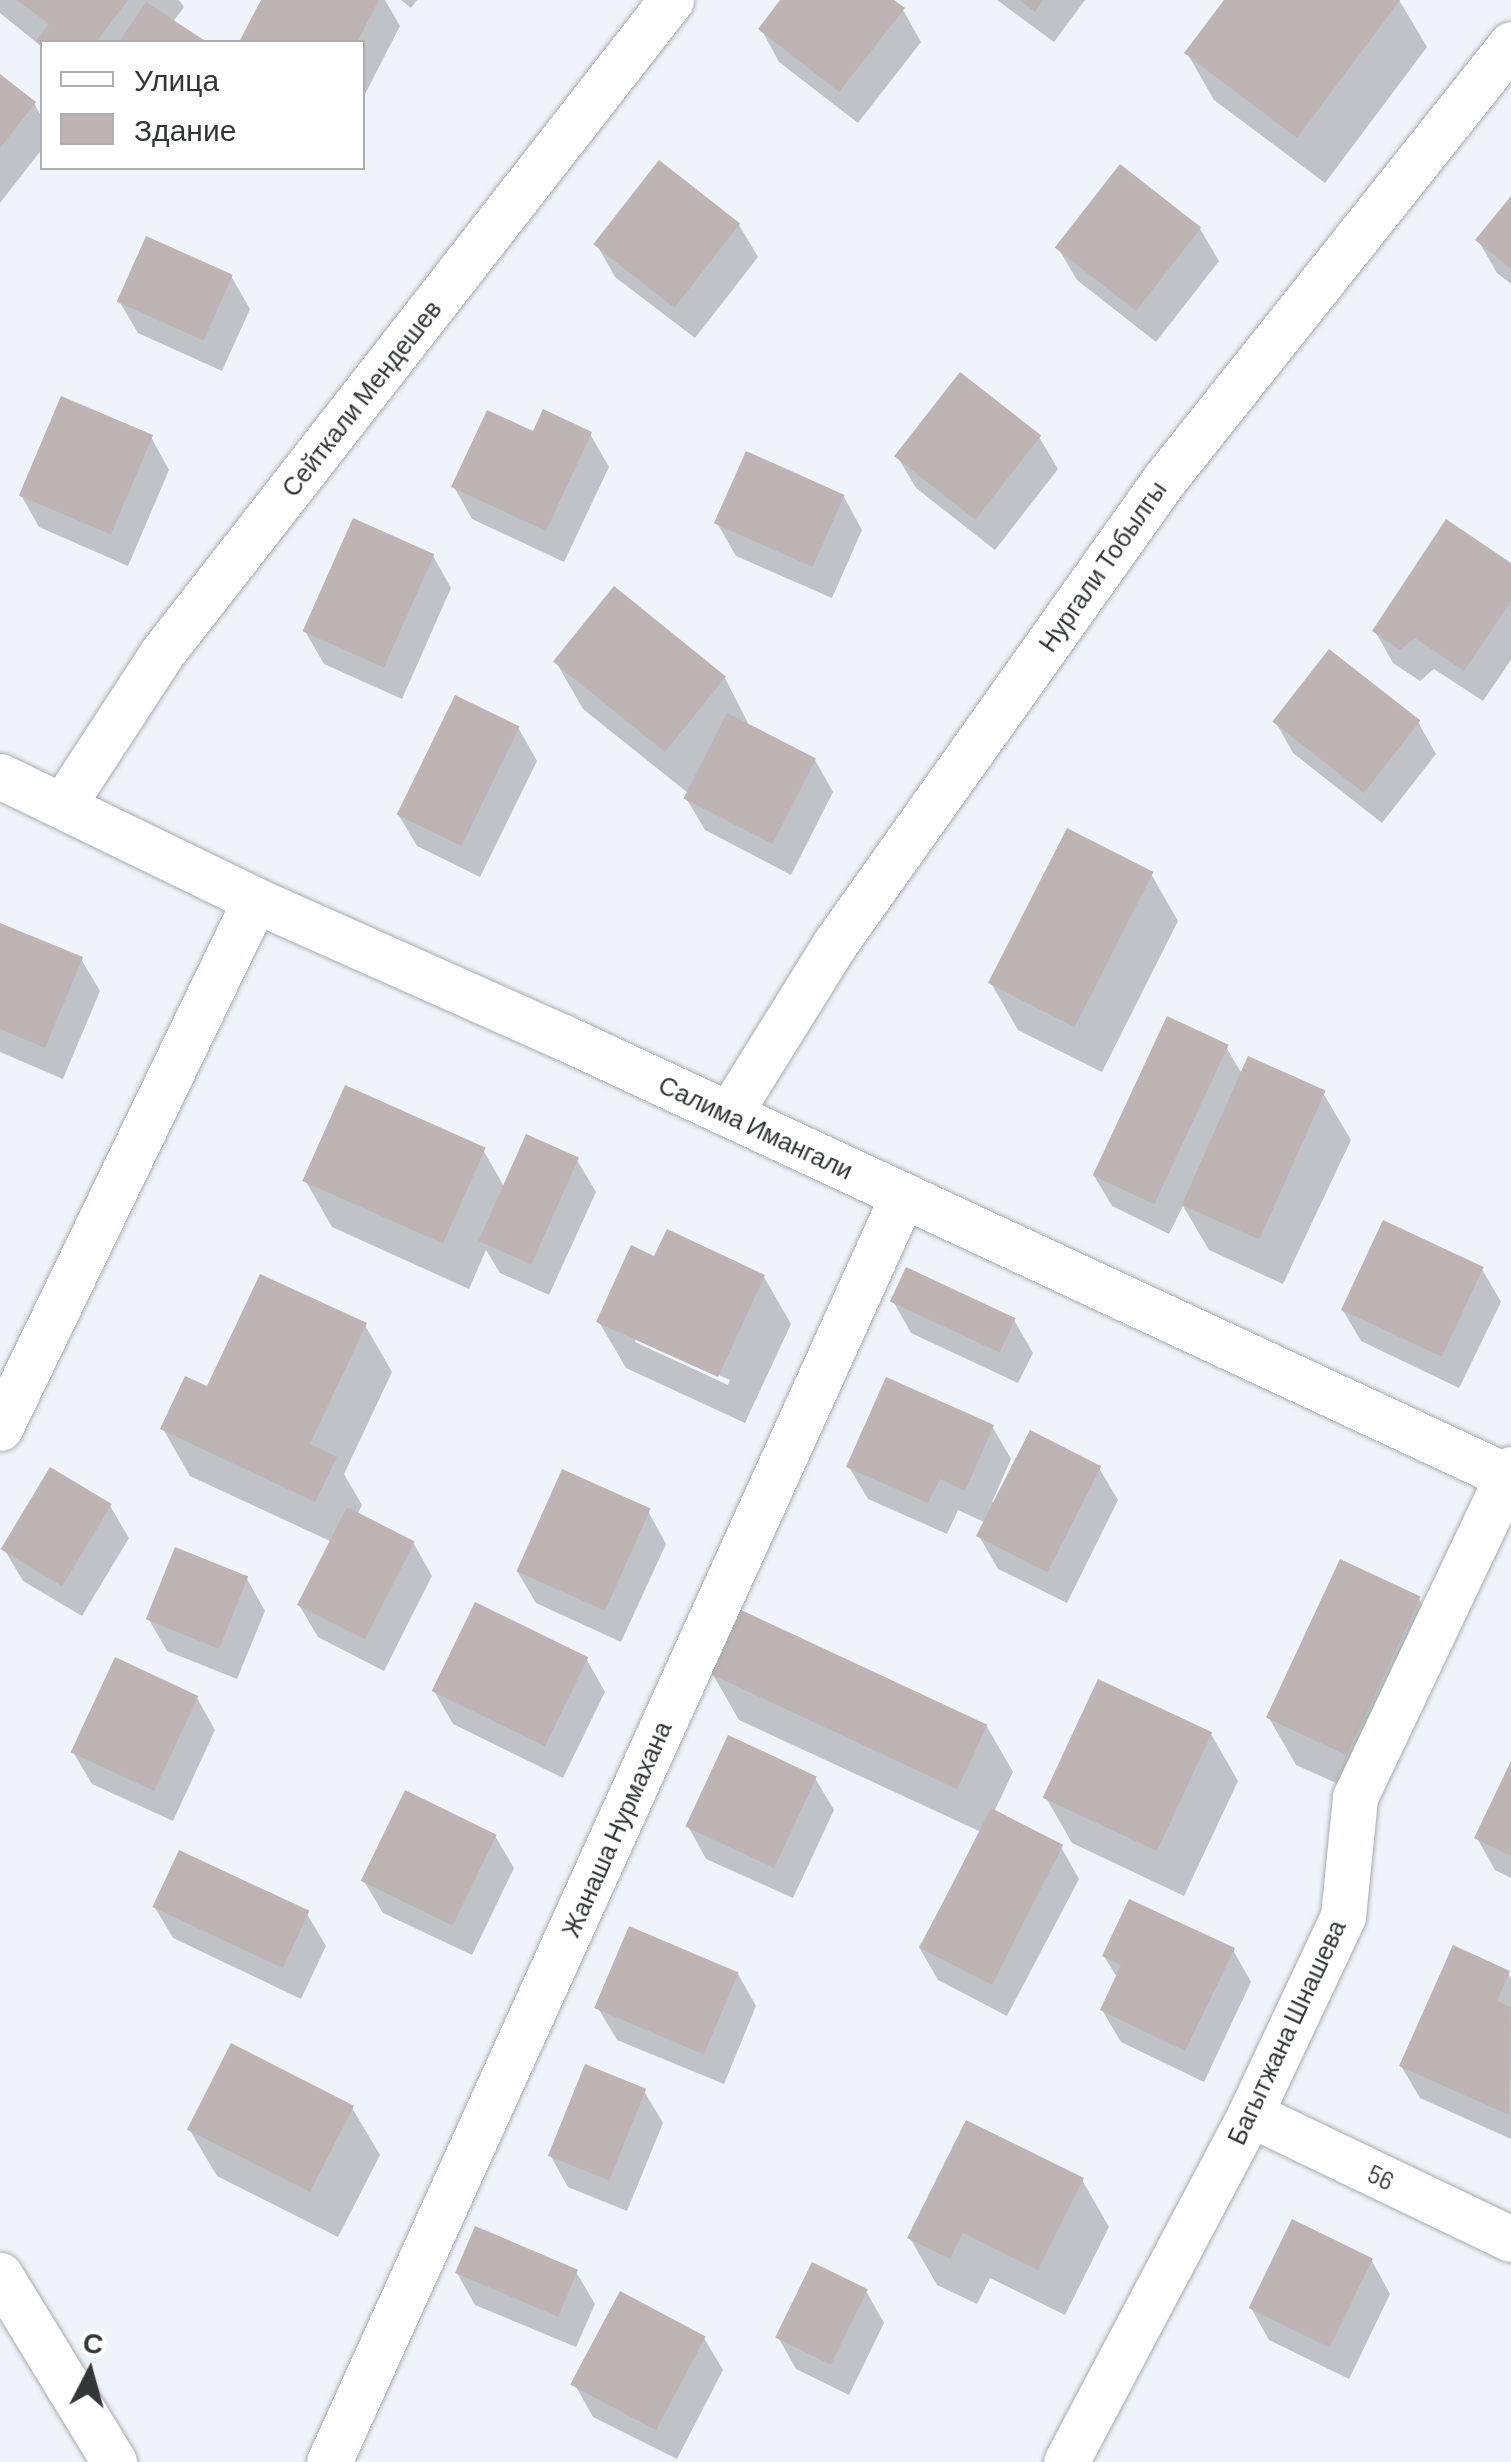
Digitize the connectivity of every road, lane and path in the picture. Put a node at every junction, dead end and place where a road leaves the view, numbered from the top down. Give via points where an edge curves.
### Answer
1 (671, 0) edge
2 (1511, 44) edge
3 (0, 776) edge
4 (63, 805) junction
5 (255, 900) junction
6 (729, 1114) junction
7 (903, 1196) junction
8 (0, 1428) edge
9 (1510, 1475) edge
10 (1250, 2114) junction
11 (1511, 2240) edge
12 (0, 2274) edge
13 (114, 2462) edge
14 (329, 2462) edge
15 (1066, 2462) edge

1 - 4 street, Сейткали Мендешев via 162,653
2 - 6 street, Нургали Тобылгы via 1164,480 834,945
3 - 4 street, Салима Имангали
4 - 5 street, Салима Имангали
5 - 6 street, Салима Имангали
5 - 8 street
6 - 7 street, Салима Имангали
7 - 9 street, Салима Имангали
7 - 14 street, Жанаша Нурмахана
9 - 10 street, Багытжана Шнашева via 1355,1797 1343,1916
10 - 11 street, 56
10 - 15 street, Багытжана Шнашева
12 - 13 street

